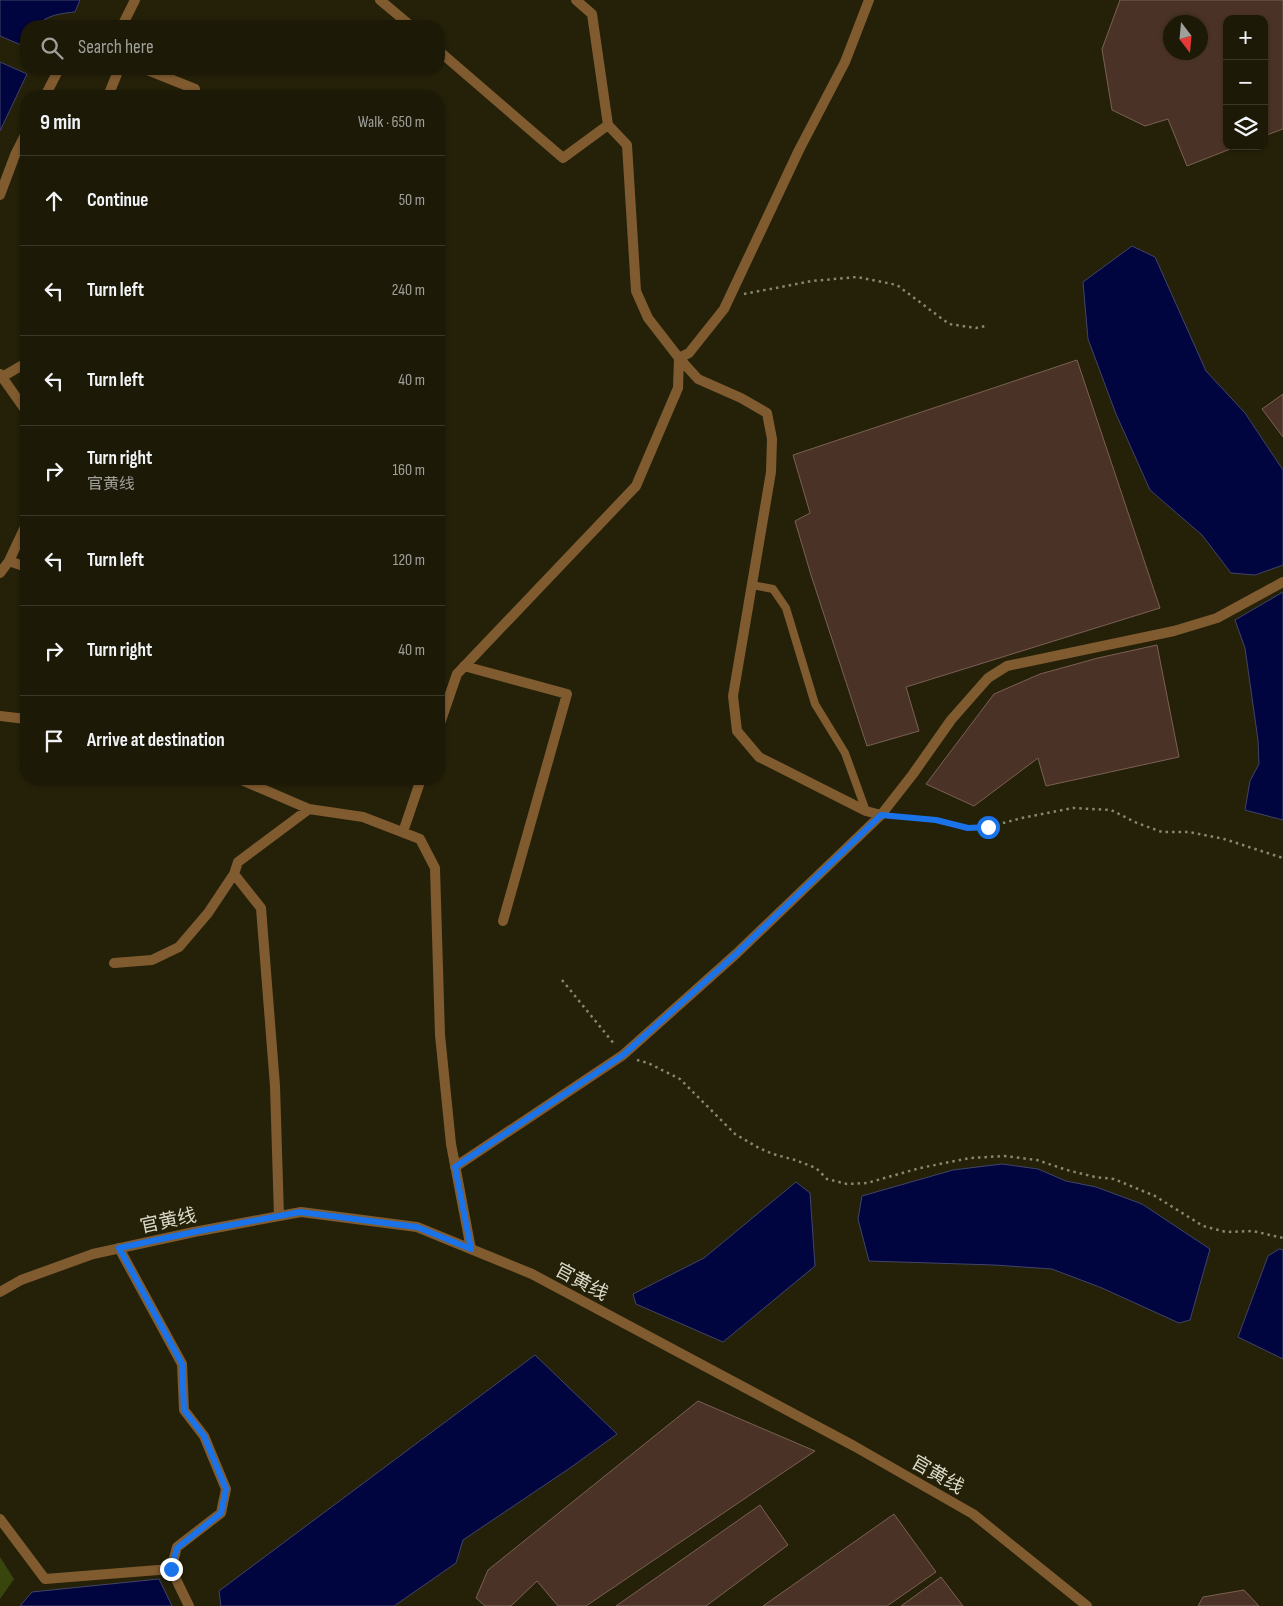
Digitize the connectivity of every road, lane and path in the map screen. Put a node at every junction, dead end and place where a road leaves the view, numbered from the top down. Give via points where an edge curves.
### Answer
1 (135, 0) edge
2 (380, 0) edge
3 (576, 0) edge
4 (870, 0) edge
5 (125, 20) edge
6 (403, 20) edge
7 (445, 56) edge
8 (57, 75) edge
9 (117, 75) edge
10 (160, 75) edge
11 (48, 90) edge
12 (110, 90) edge
13 (195, 90) edge
14 (608, 125) junction
15 (20, 145) edge
16 (0, 195) edge
17 (731, 296) junction
18 (985, 326) dead end
19 (679, 358) junction
20 (20, 366) edge
21 (1, 376) edge
22 (20, 403) edge
23 (20, 538) edge
24 (9, 561) junction
25 (20, 565) edge
26 (0, 573) edge
27 (1283, 582) edge
28 (752, 585) junction
29 (464, 666) junction
30 (445, 709) edge
31 (0, 716) edge
32 (20, 718) edge
33 (253, 785) edge
34 (419, 785) edge
35 (309, 809) junction
36 (866, 811) junction
37 (881, 815) junction
38 (402, 832) junction
39 (1283, 858) edge
40 (234, 874) junction
41 (503, 921) dead end
42 (114, 963) dead end
43 (562, 980) dead end
44 (623, 1055) junction
45 (455, 1167) junction
46 (279, 1216) junction
47 (1283, 1238) edge
48 (119, 1248) junction
49 (471, 1249) junction
50 (0, 1292) edge
51 (0, 1519) edge
52 (171, 1569) junction
53 (189, 1606) edge
54 (1087, 1606) edge

1 - 5 street
2 - 6 street
3 - 14 street via 592,14
4 - 17 street via 845,62 799,150
7 - 14 street via 563,158
8 - 11 street
9 - 12 street
10 - 13 street
14 - 19 street via 627,145 636,291 648,318
15 - 16 street
17 - 18 path via 857,276 897,285 949,324
17 - 19 street via 689,353
19 - 28 street via 698,378 767,413 772,439 771,472
19 - 29 street via 678,388 636,486
20 - 21 street
21 - 22 street
23 - 24 street
24 - 25 street
24 - 26 street
27 - 37 street via 1217,618 1174,631 1007,666 988,678 951,720
28 - 36 lane via 773,589 786,608 815,704 845,753
28 - 36 street via 733,696 737,731 759,758
29 - 30 street via 457,674
29 - 41 street via 567,694
31 - 32 street
33 - 35 street
34 - 38 street
35 - 38 street via 363,817
35 - 40 street via 238,862
36 - 37 street
37 - 39 path via 936,820 968,828 988,827 1073,808 1111,810 1162,832 1189,832 1224,839
37 - 44 street via 736,954
38 - 45 street via 420,839 436,868 440,1035
40 - 42 street via 179,948 152,960
40 - 46 street via 261,908 275,1086
43 - 44 path
44 - 45 street
44 - 47 path via 680,1079 735,1134 759,1148 816,1168 827,1179 846,1184 867,1183 970,1158 1004,1156 1036,1160 1095,1177 1114,1179 1155,1196 1203,1226 1226,1232 1253,1231
45 - 49 street
46 - 48 street, 官黄线
46 - 49 street, 官黄线 via 300,1212 417,1227
48 - 50 street, 官黄线 via 21,1280
48 - 52 street via 182,1364 184,1410 204,1436 226,1489 221,1513 177,1548
49 - 54 street, 官黄线 via 532,1274 854,1446 973,1514
51 - 52 street via 45,1579
52 - 53 street

